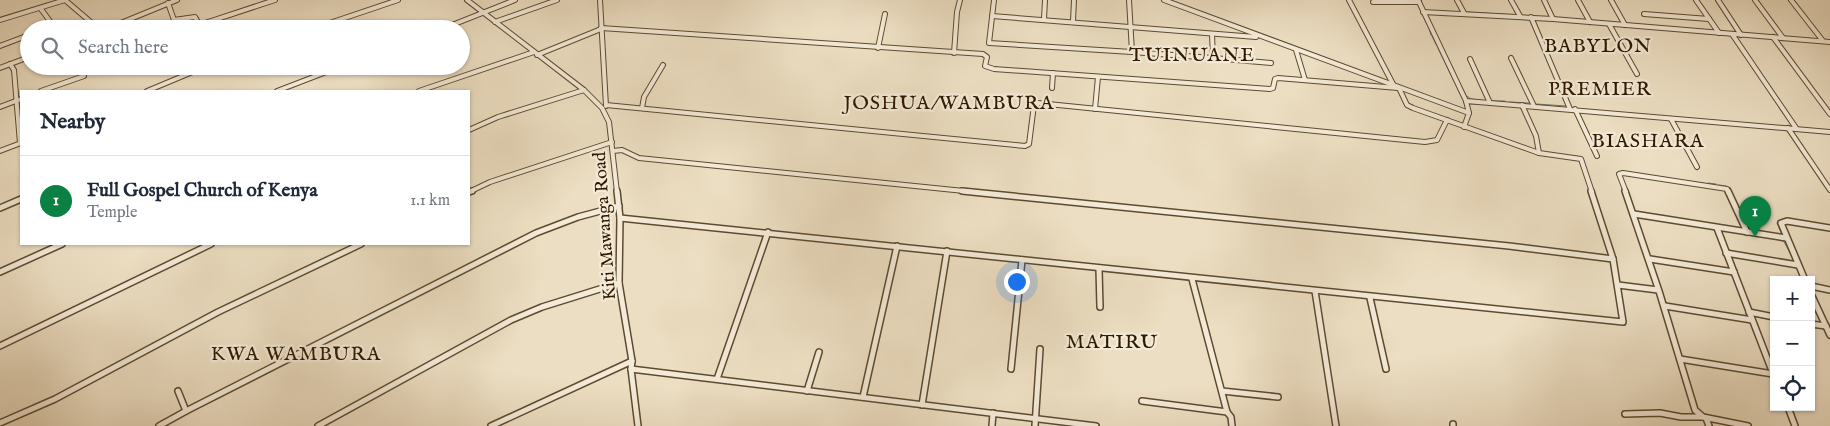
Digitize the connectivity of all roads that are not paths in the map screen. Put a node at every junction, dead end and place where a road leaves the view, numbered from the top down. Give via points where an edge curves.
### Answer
1 (65, 0) edge
2 (177, 0) edge
3 (275, 0) edge
4 (398, 0) edge
5 (467, 0) edge
6 (515, 0) edge
7 (557, 0) edge
8 (600, 0) edge
9 (960, 0) edge
10 (994, 0) edge
11 (1044, 0) edge
12 (1074, 0) edge
13 (1129, 0) edge
14 (1164, 0) edge
15 (1349, 0) edge
16 (1457, 0) edge
17 (1511, 0) edge
18 (1544, 0) edge
19 (1578, 0) edge
20 (1611, 0) edge
21 (1696, 0) edge
22 (1718, 0) edge
23 (1755, 0) edge
24 (1791, 0) edge
25 (1419, 1) edge
26 (1373, 2) dead end
27 (168, 4) junction
28 (40, 8) junction
29 (1423, 12) junction
30 (1464, 13) junction
31 (484, 14) junction
32 (885, 14) dead end
33 (1644, 14) dead end
34 (992, 16) junction
35 (1520, 16) junction
36 (1531, 17) junction
37 (1044, 19) junction
38 (1554, 19) junction
39 (1709, 19) junction
40 (0, 20) edge
41 (49, 20) edge
42 (88, 20) edge
43 (128, 20) edge
44 (174, 20) edge
45 (174, 20) edge
46 (197, 20) edge
47 (212, 20) edge
48 (339, 20) edge
49 (467, 20) edge
50 (1073, 20) junction
51 (495, 22) junction
52 (1590, 22) junction
53 (1609, 24) junction
54 (1625, 25) junction
55 (1129, 26) junction
56 (601, 28) junction
57 (1719, 33) junction
58 (1212, 34) junction
59 (1732, 34) junction
60 (1742, 35) junction
61 (1263, 37) junction
62 (1773, 37) junction
63 (20, 38) edge
64 (1782, 38) junction
65 (1823, 41) junction
66 (1830, 42) edge
67 (0, 46) edge
68 (878, 48) junction
69 (1296, 50) junction
70 (1132, 52) junction
71 (535, 53) junction
72 (954, 54) junction
73 (1213, 58) junction
74 (1511, 58) dead end
75 (20, 60) edge
76 (1470, 60) dead end
77 (1271, 63) dead end
78 (10, 64) junction
79 (663, 65) dead end
80 (0, 68) edge
81 (470, 74) edge
82 (1053, 74) junction
83 (1637, 74) dead end
84 (185, 75) edge
85 (319, 75) edge
86 (468, 75) edge
87 (84, 76) dead end
88 (1098, 77) junction
89 (1305, 80) junction
90 (1391, 85) junction
91 (1052, 88) dead end
92 (1399, 88) junction
93 (44, 90) edge
94 (149, 90) edge
95 (281, 90) edge
96 (422, 90) edge
97 (584, 90) junction
98 (20, 99) edge
99 (16, 100) junction
100 (1466, 101) junction
101 (1490, 102) junction
102 (606, 104) junction
103 (1522, 105) junction
104 (0, 106) edge
105 (1534, 106) junction
106 (642, 108) junction
107 (1095, 109) junction
108 (1573, 109) junction
109 (606, 113) junction
110 (1470, 113) junction
111 (1830, 114) edge
112 (1671, 119) junction
113 (1447, 120) junction
114 (1464, 127) junction
115 (1788, 128) junction
116 (1796, 128) junction
117 (470, 130) edge
118 (1830, 132) edge
119 (20, 134) edge
120 (612, 142) junction
121 (20, 143) edge
122 (0, 151) edge
123 (613, 151) junction
124 (1539, 153) junction
125 (1598, 156) dead end
126 (1697, 167) dead end
127 (1830, 190) edge
128 (470, 192) edge
129 (20, 199) edge
130 (619, 206) junction
131 (0, 208) edge
132 (1634, 214) junction
133 (620, 218) junction
134 (1717, 228) junction
135 (1830, 228) edge
136 (768, 232) junction
137 (1747, 232) junction
138 (1786, 238) junction
139 (60, 245) edge
140 (209, 245) edge
141 (358, 245) edge
142 (897, 246) junction
143 (947, 252) junction
144 (1726, 253) junction
145 (1613, 259) junction
146 (1650, 259) junction
147 (1022, 260) junction
148 (1798, 265) junction
149 (1099, 269) junction
150 (0, 272) edge
151 (1734, 272) junction
152 (1803, 276) edge
153 (1192, 279) junction
154 (619, 283) junction
155 (1618, 285) junction
156 (1815, 287) edge
157 (1658, 290) junction
158 (1830, 290) edge
159 (1315, 291) junction
160 (1370, 298) junction
161 (1815, 303) edge
162 (1665, 306) junction
163 (1100, 308) dead end
164 (1749, 312) junction
165 (1770, 316) edge
166 (1752, 320) junction
167 (1815, 325) edge
168 (1826, 326) junction
169 (1830, 335) edge
170 (0, 346) edge
171 (1040, 349) dead end
172 (818, 352) dead end
173 (1680, 359) junction
174 (632, 362) junction
175 (1770, 367) edge
176 (631, 369) junction
177 (1011, 369) dead end
178 (1386, 369) dead end
179 (1770, 374) edge
180 (717, 379) junction
181 (178, 391) dead end
182 (807, 391) junction
183 (1222, 391) junction
184 (863, 397) junction
185 (1278, 397) dead end
186 (1142, 402) dead end
187 (922, 406) junction
188 (186, 411) junction
189 (1789, 411) edge
190 (1227, 412) junction
191 (993, 413) junction
192 (1625, 414) dead end
193 (1036, 418) junction
194 (1705, 418) junction
195 (0, 423) edge
196 (160, 426) edge
197 (318, 426) edge
198 (491, 426) edge
199 (638, 426) edge
200 (992, 426) edge
201 (1035, 426) edge
202 (1089, 426) edge
203 (1096, 426) edge
204 (1232, 426) edge
205 (1336, 426) edge
206 (1709, 426) edge
207 (1748, 426) edge
208 (1794, 426) edge

1 - 28 street
1 - 42 street
2 - 27 street
3 - 47 street
4 - 48 street
5 - 31 street
6 - 31 street
7 - 51 street
8 - 56 street, Kiti Mawanga Road
9 - 72 street
10 - 34 street
11 - 37 street
12 - 50 street
13 - 55 street
14 - 61 street
15 - 90 street
16 - 30 street
17 - 35 street
18 - 38 street
19 - 52 street
20 - 54 street
21 - 39 street
22 - 60 street
23 - 64 street
24 - 65 street
25 - 26 street
25 - 29 street
27 - 43 street
27 - 44 street
28 - 40 street
28 - 41 street
29 - 30 street
29 - 100 street
30 - 35 street
31 - 49 street
31 - 51 street
32 - 68 street
33 - 39 street
34 - 37 street
34 - 70 street via 989,43
35 - 36 street
36 - 38 street
36 - 108 street
37 - 50 street
38 - 52 street
39 - 57 street
45 - 46 street via 195,17
50 - 55 street
51 - 71 street
52 - 53 street
53 - 54 street
53 - 83 street
54 - 57 street
55 - 58 street
55 - 70 street
56 - 68 street
56 - 71 street
56 - 102 street, Kiti Mawanga Road
57 - 59 street
58 - 61 street
58 - 73 street
59 - 60 street
59 - 116 street
60 - 62 street
61 - 69 street
62 - 64 street
62 - 111 street
63 - 67 street
64 - 65 street
65 - 66 street
68 - 72 street
69 - 89 street
69 - 90 street
70 - 73 street
71 - 81 street
71 - 97 street
72 - 82 street via 983,54 987,57 985,66 994,69
73 - 77 street
74 - 105 street
75 - 78 street
76 - 101 street
78 - 80 street
78 - 99 street via 14,70
79 - 106 street via 644,97
82 - 88 street
82 - 91 street
84 - 94 street
85 - 95 street
86 - 96 street
87 - 93 street
88 - 89 street via 1268,90 1273,88 1278,78
88 - 107 street
89 - 90 street
90 - 92 street
92 - 110 street
92 - 113 street via 1407,105
97 - 109 street
97 - 117 street via 535,104
98 - 99 street
99 - 104 street
99 - 119 street
100 - 101 street
100 - 110 street
101 - 103 street
102 - 106 street
102 - 109 street, Kiti Mawanga Road
103 - 105 street
103 - 124 street via 1536,136
105 - 108 street
106 - 107 street via 1025,146 1029,144 1036,104
107 - 113 street via 1433,142
108 - 112 street
108 - 125 street
109 - 120 street, Kiti Mawanga Road
110 - 114 street
112 - 115 street
112 - 126 street
113 - 114 street
114 - 124 street
115 - 116 street
115 - 127 street
116 - 118 street
120 - 123 street, Kiti Mawanga Road
120 - 128 street
121 - 122 street
123 - 130 street, Kiti Mawanga Road
123 - 145 street via 622,150 639,158
124 - 145 street via 1582,160
129 - 131 street
130 - 133 street, Kiti Mawanga Road
130 - 188 street via 536,233
132 - 134 street
132 - 137 street via 1620,173 1727,189
132 - 146 street
133 - 136 street
133 - 154 street, Kiti Mawanga Road
134 - 137 street
134 - 144 street
135 - 138 street via 1783,222
136 - 142 street
136 - 180 street
137 - 138 street
138 - 148 street
139 - 150 street
140 - 170 street
141 - 195 street via 210,316 55,400
142 - 143 street
142 - 184 street
143 - 147 street
143 - 187 street
144 - 148 street
144 - 151 street
145 - 155 street
146 - 151 street
146 - 157 street
147 - 149 street
147 - 177 street
148 - 152 street
149 - 153 street
149 - 163 street
151 - 164 street
153 - 159 street
153 - 183 street
154 - 174 street, Kiti Mawanga Road
154 - 197 street via 511,320
155 - 157 street
155 - 160 street via 1623,322
156 - 158 street
157 - 162 street
159 - 160 street
159 - 205 street
160 - 178 street
161 - 168 street
162 - 166 street
162 - 173 street
164 - 165 street
164 - 166 street
166 - 175 street
167 - 168 street
168 - 169 street
171 - 193 street
172 - 182 street
173 - 179 street
173 - 194 street via 1695,410
174 - 176 street, Kiti Mawanga Road
174 - 198 street
176 - 180 street
176 - 199 street, Kiti Mawanga Road
180 - 182 street
181 - 188 street
182 - 184 street
183 - 185 street
183 - 190 street
184 - 187 street
186 - 190 street
187 - 191 street
188 - 196 street
189 - 208 street
190 - 204 street
191 - 193 street
191 - 200 street
192 - 194 street via 1660,413
193 - 201 street
193 - 202 street
194 - 206 street
194 - 207 street
202 - 203 street

